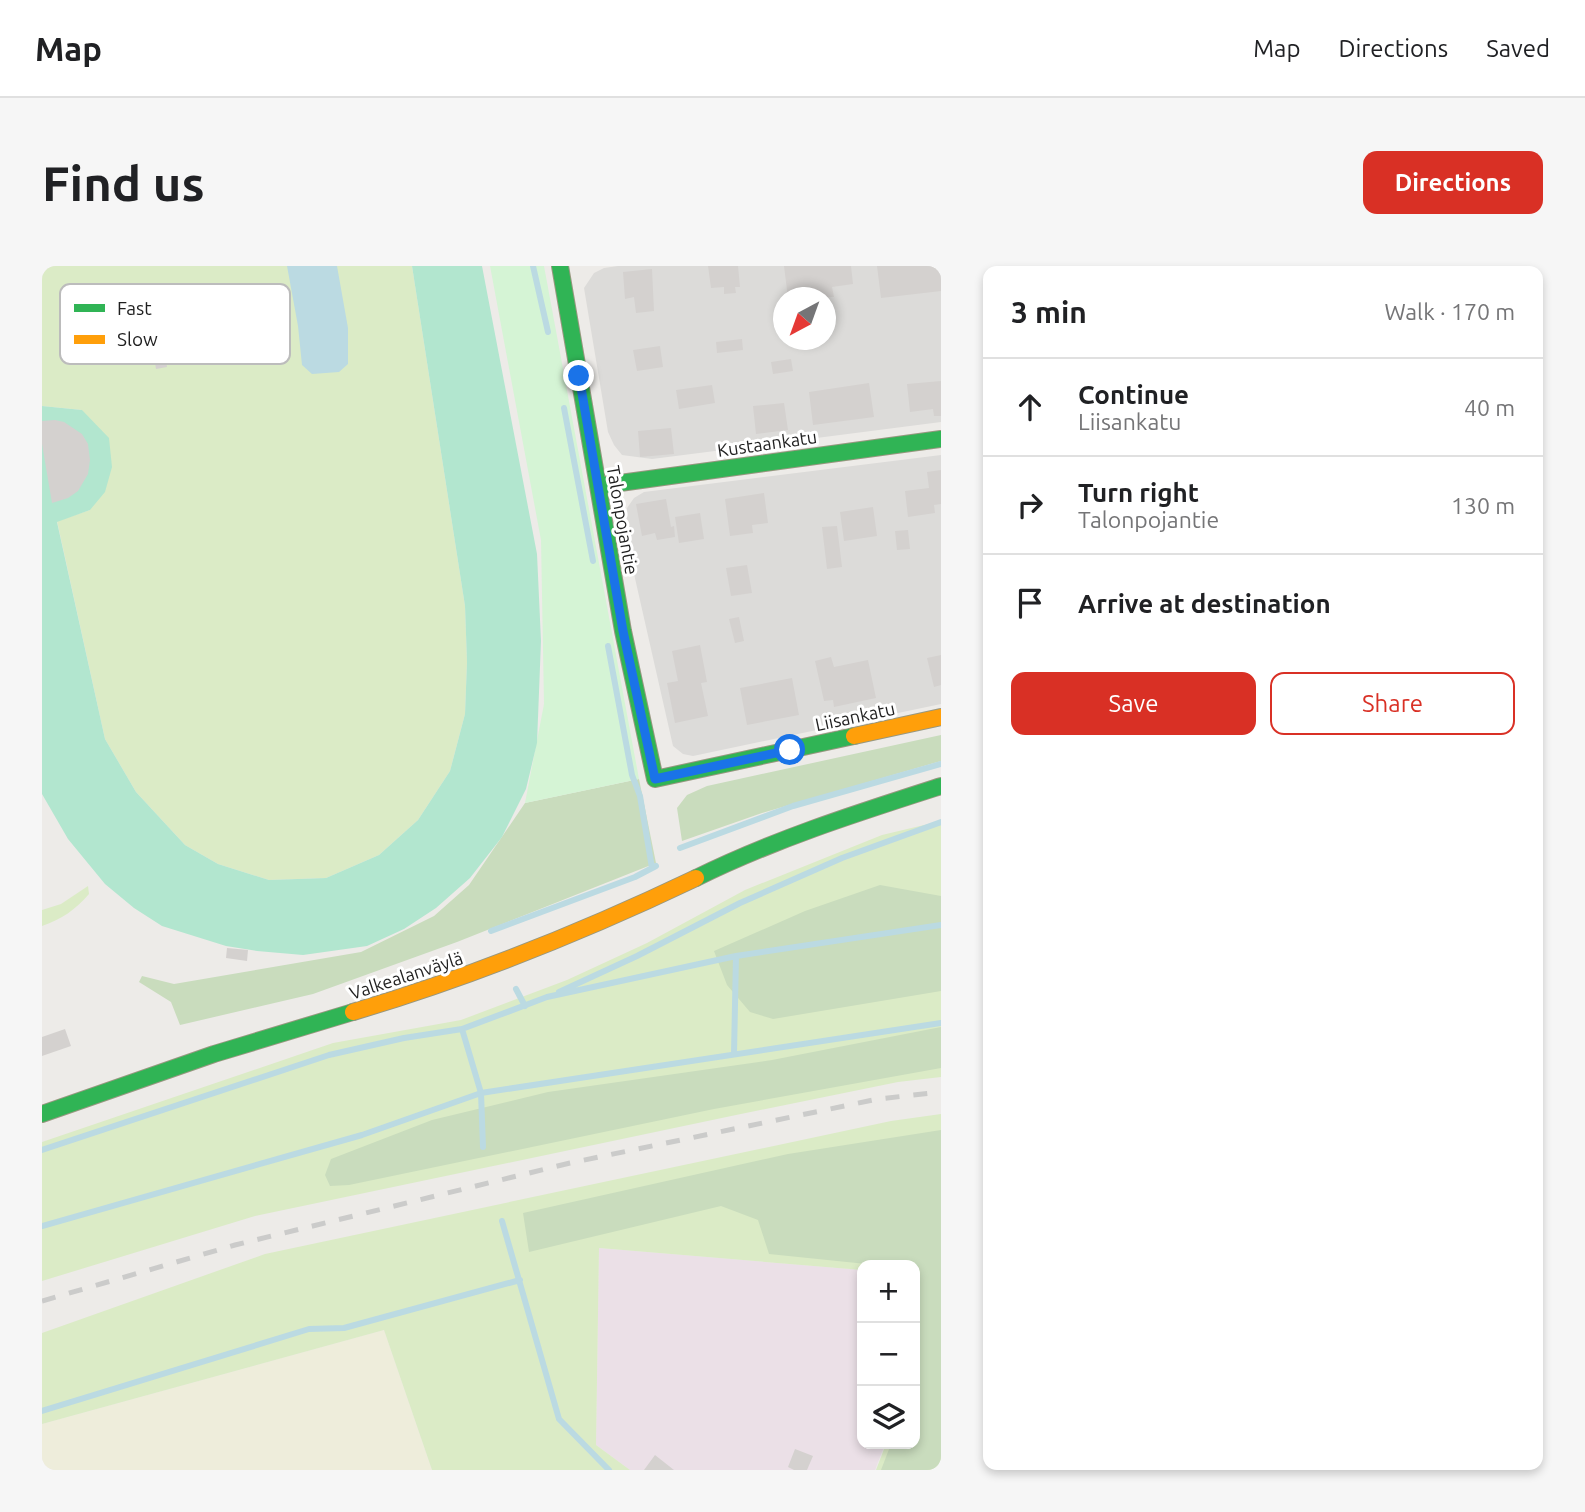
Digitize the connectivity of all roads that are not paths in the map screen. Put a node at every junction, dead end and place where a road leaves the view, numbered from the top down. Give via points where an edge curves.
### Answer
1 (560, 266) edge
2 (941, 439) edge
3 (598, 486) junction
4 (941, 717) edge
5 (655, 779) joint
6 (941, 786) edge
7 (941, 800) edge
8 (771, 845) junction
9 (42, 1114) edge

1 - 3 street, Talonpojantie
2 - 3 street, Kustaankatu
3 - 5 street, Talonpojantie
4 - 5 street, Liisankatu
6 - 8 street, Valkealanväylä
7 - 8 street, Valkealanväylä via 851,820
8 - 9 street, Valkealanväylä via 504,962

